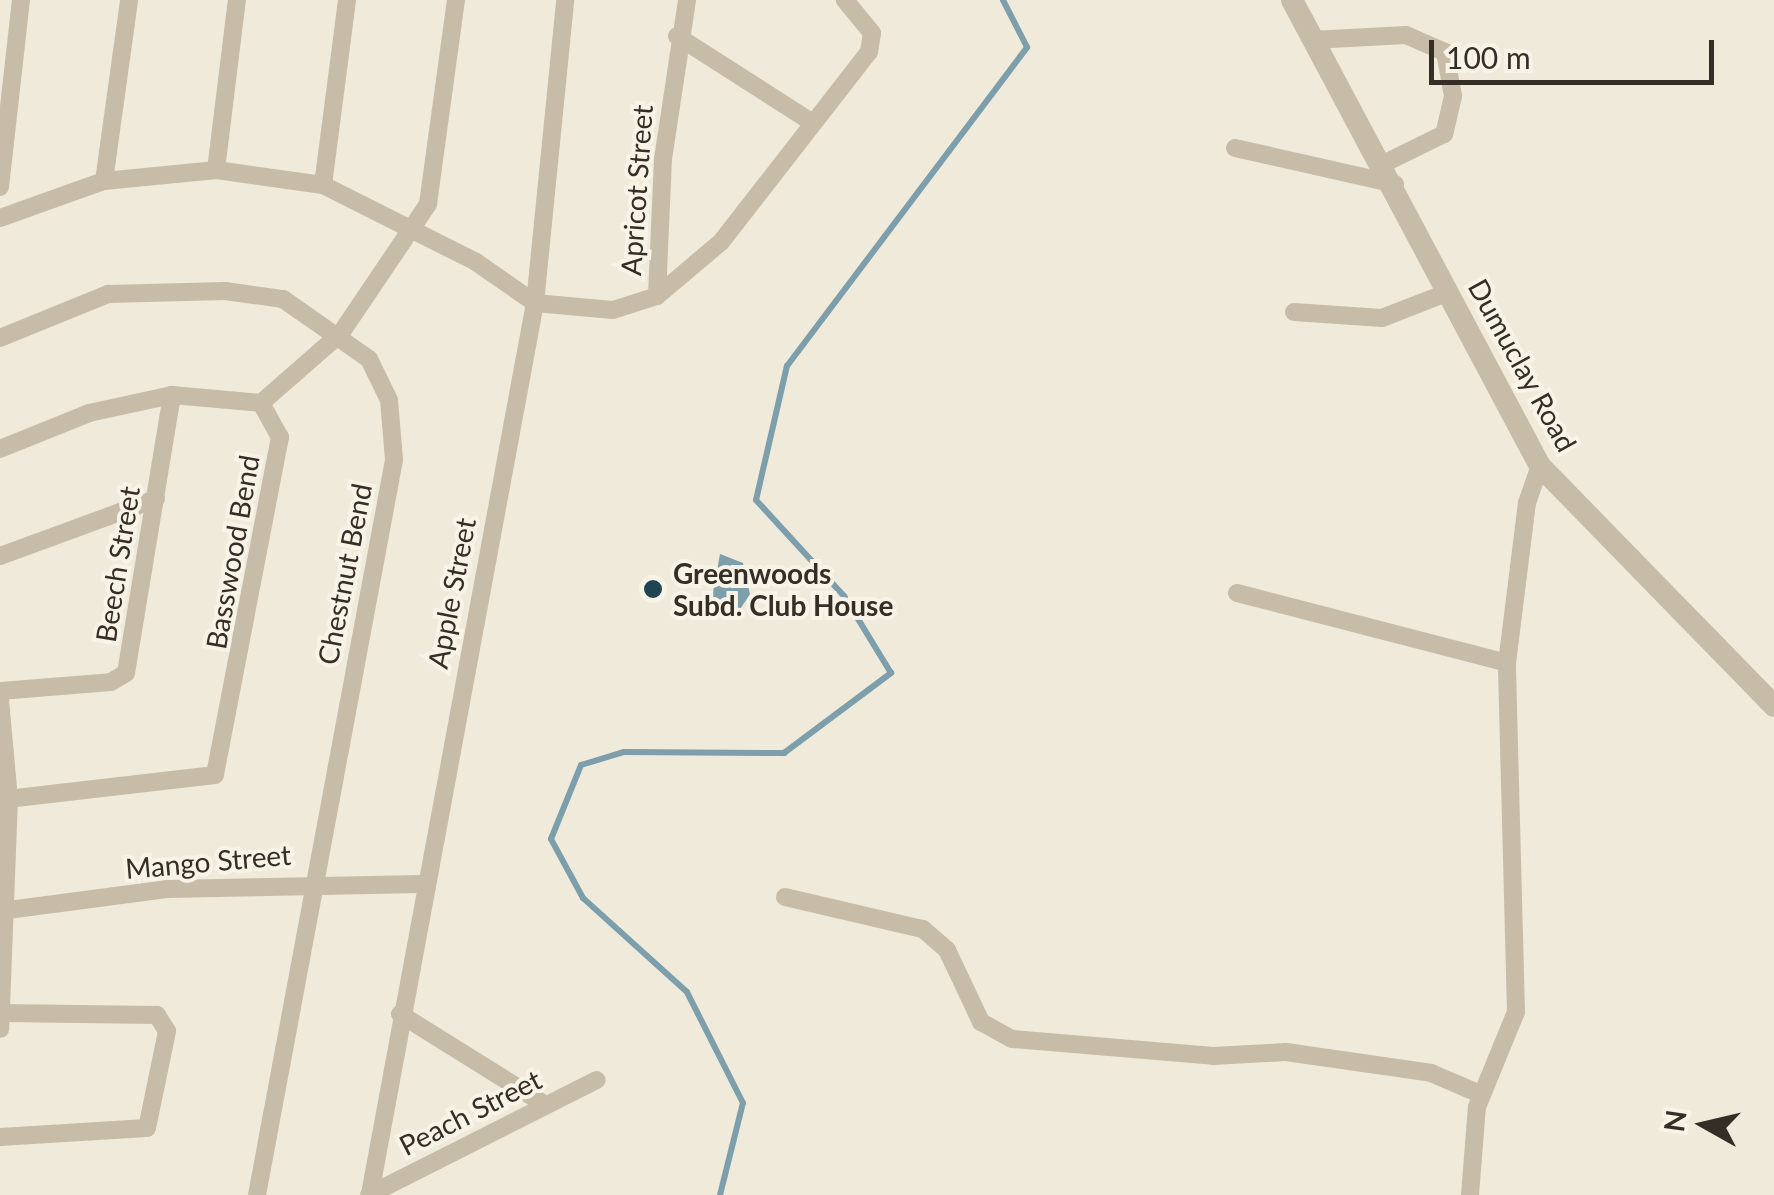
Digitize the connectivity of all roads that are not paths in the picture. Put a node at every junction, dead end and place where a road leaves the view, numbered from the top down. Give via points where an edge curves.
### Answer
1 (21, 0) edge
2 (129, 0) edge
3 (237, 0) edge
4 (347, 0) edge
5 (456, 0) edge
6 (565, 0) edge
7 (688, 0) edge
8 (845, 0) edge
9 (1292, 0) edge
10 (677, 36) junction
11 (1312, 40) junction
12 (814, 123) junction
13 (1235, 148) dead end
14 (216, 170) junction
15 (1389, 174) junction
16 (104, 181) junction
17 (322, 185) junction
18 (0, 187) edge
19 (0, 218) edge
20 (412, 227) junction
21 (1448, 292) junction
22 (657, 296) junction
23 (535, 303) junction
24 (1294, 312) dead end
25 (341, 333) junction
26 (0, 338) edge
27 (172, 395) junction
28 (261, 403) junction
29 (0, 449) edge
30 (1540, 466) junction
31 (156, 499) junction
32 (0, 556) edge
33 (1237, 594) dead end
34 (1508, 662) junction
35 (0, 691) edge
36 (0, 700) edge
37 (1774, 706) edge
38 (9, 799) junction
39 (315, 880) junction
40 (422, 884) junction
41 (785, 897) dead end
42 (3, 911) edge
43 (400, 1014) junction
44 (1, 1021) edge
45 (597, 1080) dead end
46 (1480, 1094) junction
47 (544, 1104) junction
48 (0, 1137) edge
49 (257, 1195) edge
50 (369, 1195) edge
51 (1470, 1195) edge

1 - 18 street
2 - 16 street
3 - 14 street
4 - 17 street
5 - 20 street via 428,204
6 - 23 street, Apple Street
7 - 10 street, Apricot Street
8 - 12 street via 872,34 869,52
9 - 11 street, Dumuclay Road
10 - 12 street
10 - 22 street, Apricot Street
11 - 15 street, Dumuclay Road
11 - 15 street via 1406,34 1445,52 1452,96 1444,134
12 - 22 street via 721,242
13 - 15 street
14 - 16 street, Apricot Street
14 - 17 street, Apricot Street
15 - 21 street, Dumuclay Road
16 - 19 street, Apricot Street
17 - 20 street, Apricot Street
20 - 23 street, Apricot Street
20 - 25 street
21 - 24 street via 1382,318
21 - 30 street, Dumuclay Road
22 - 23 street, Apricot Street via 596,312
23 - 40 street, Apple Street
25 - 26 street, Chestnut Bend via 283,299 225,290 108,294
25 - 28 street
25 - 39 street, Chestnut Bend via 370,359 388,400 394,460
27 - 28 street
27 - 29 street via 89,413
27 - 31 street, Beech Street
28 - 38 street, Basswood Bend via 280,438 221,768 198,783
30 - 34 street via 1527,503
30 - 37 street, Dumuclay Road
31 - 32 street
31 - 35 street, Beech Street via 126,673 111,682
33 - 34 street
34 - 46 street via 1516,1012
36 - 38 street
38 - 42 street
39 - 40 street, Mango Street
39 - 42 street, Mango Street
39 - 49 street, Chestnut Bend
40 - 43 street, Apple Street
41 - 46 street via 923,929 947,950 981,1022 1012,1039 1322,1056 1430,1073
42 - 44 street
43 - 47 street
43 - 50 street, Apple Street
44 - 48 street via 162,1017 167,1032 148,1128
45 - 47 street, Peach Street
46 - 51 street
47 - 50 street, Peach Street

